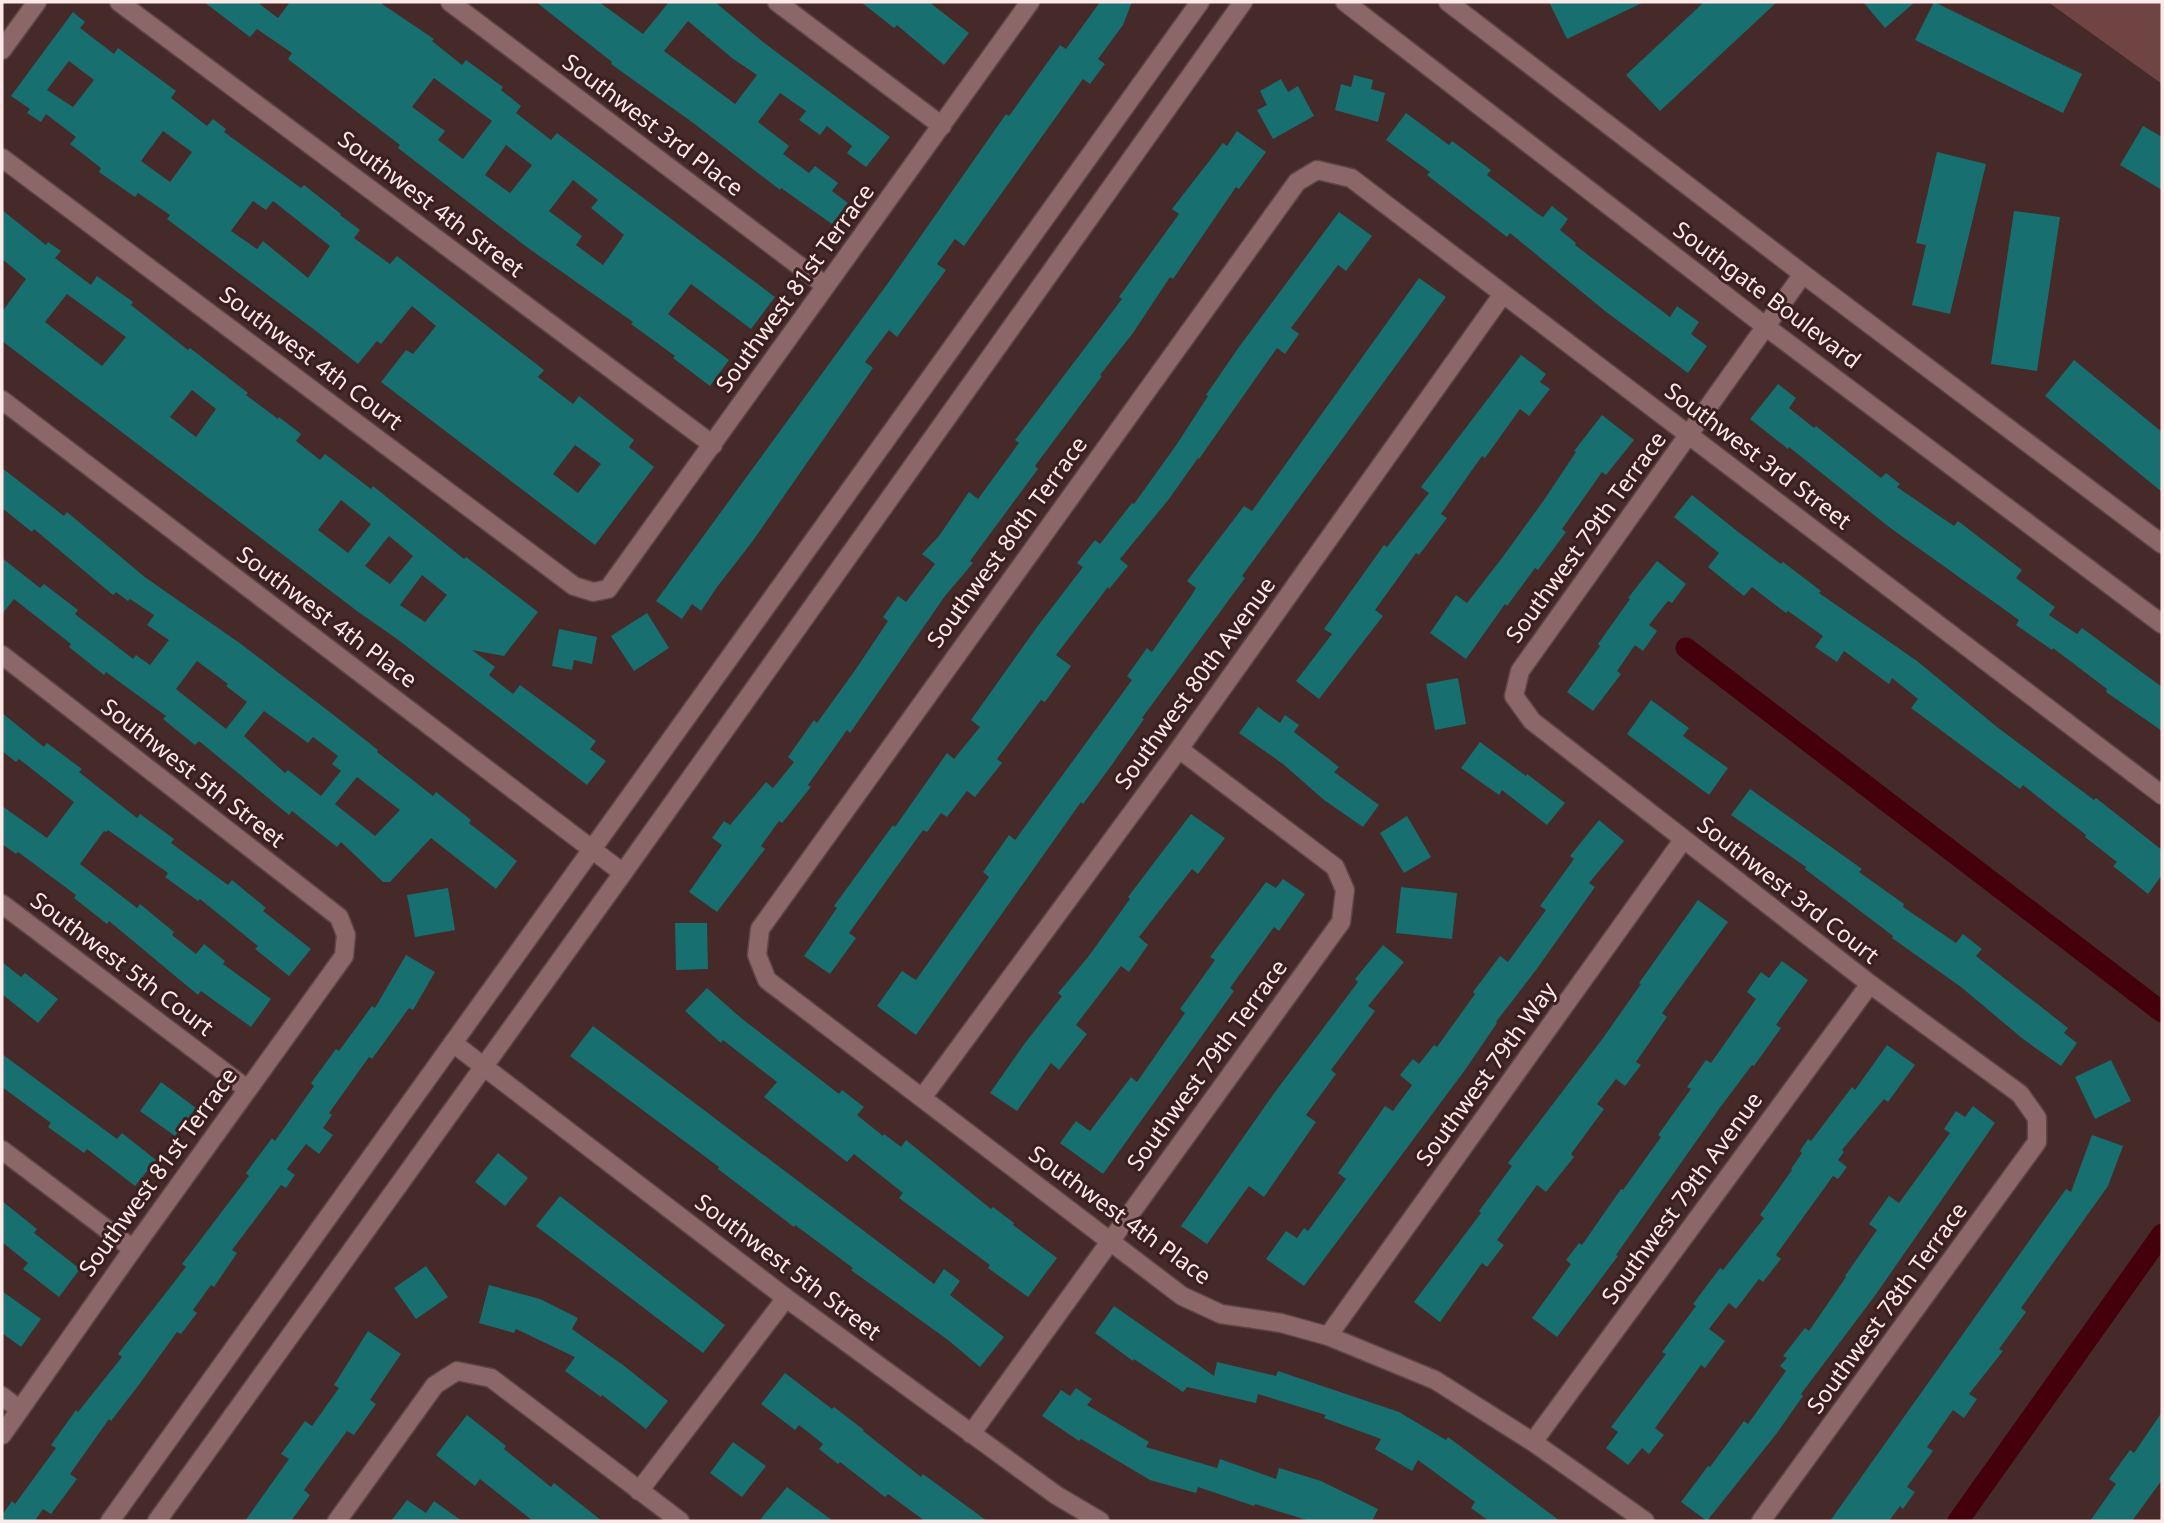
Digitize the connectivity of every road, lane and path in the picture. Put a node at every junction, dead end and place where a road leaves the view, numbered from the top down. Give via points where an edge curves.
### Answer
1 (37, 2) edge
2 (119, 2) edge
3 (450, 2) edge
4 (777, 2) edge
5 (1030, 2) edge
6 (1200, 2) edge
7 (1243, 2) edge
8 (1345, 2) edge
9 (1448, 2) edge
10 (2, 50) edge
11 (942, 126) junction
12 (2, 158) edge
13 (1317, 170) joint
14 (1803, 274) junction
15 (826, 286) junction
16 (1503, 294) junction
17 (1765, 326) junction
18 (2, 400) edge
19 (1690, 435) junction
20 (713, 445) junction
21 (2162, 544) edge
22 (593, 592) joint
23 (2162, 624) edge
24 (2, 655) edge
25 (1514, 696) joint
26 (1179, 749) junction
27 (2162, 795) edge
28 (1683, 840) junction
29 (592, 850) junction
30 (623, 873) junction
31 (2, 904) edge
32 (346, 935) joint
33 (757, 955) joint
34 (1870, 984) junction
35 (453, 1043) junction
36 (483, 1067) junction
37 (247, 1089) junction
38 (922, 1098) junction
39 (2037, 1118) joint
40 (2, 1150) edge
41 (1109, 1240) junction
42 (132, 1249) junction
43 (786, 1298) junction
44 (1328, 1336) junction
45 (2, 1396) edge
46 (20, 1410) junction
47 (971, 1434) junction
48 (2, 1435) edge
49 (1533, 1442) junction
50 (639, 1491) junction
51 (110, 1521) edge
52 (158, 1521) edge
53 (337, 1521) edge
54 (680, 1521) edge
55 (1100, 1521) edge
56 (1645, 1521) edge
57 (1761, 1521) edge

1 - 10 street
2 - 20 street, Southwest 4th Street
3 - 15 street, Southwest 3rd Place
4 - 11 street
5 - 11 street, Southwest 81st Terrace
6 - 29 street
7 - 30 street
8 - 17 street, Southgate Boulevard
9 - 14 street, Southgate Boulevard
11 - 15 street, Southwest 81st Terrace
12 - 22 street, Southwest 4th Court via 574,586
13 - 16 street, Southwest 3rd Street via 1351,178
13 - 33 street, Southwest 80th Terrace via 1297,182 776,906 760,929
14 - 17 street, Southwest 79th Terrace
14 - 21 street, Southgate Boulevard
15 - 20 street, Southwest 81st Terrace
16 - 19 street, Southwest 3rd Street
16 - 26 street, Southwest 80th Avenue
17 - 19 street, Southwest 79th Terrace
17 - 23 street, Southgate Boulevard
18 - 29 street, Southwest 4th Place
19 - 25 street, Southwest 79th Terrace via 1520,671
19 - 27 street, Southwest 3rd Street
20 - 22 street, Southwest 81st Terrace via 608,589
24 - 32 street, Southwest 5th Street via 339,917
25 - 28 street, Southwest 3rd Court via 1532,721
26 - 38 street, Southwest 80th Avenue
26 - 41 street, Southwest 79th Terrace via 1335,867 1345,890 1341,922
28 - 34 street, Southwest 3rd Court
28 - 44 street, Southwest 79th Way
29 - 30 street, Southwest 4th Place
29 - 35 street
30 - 36 street
31 - 37 street, Southwest 5th Court
32 - 37 street, Southwest 81st Terrace via 344,956
33 - 38 street, Southwest 4th Place via 767,980
34 - 39 street, Southwest 3rd Court via 2020,1094
34 - 49 street, Southwest 79th Avenue
35 - 36 street, Southwest 5th Street
35 - 51 street
36 - 43 street, Southwest 5th Street
36 - 52 street
37 - 42 street, Southwest 81st Terrace
38 - 41 street, Southwest 4th Place
39 - 57 street, Southwest 78th Terrace via 2037,1142
40 - 42 street
41 - 44 street, Southwest 4th Place via 1182,1296 1221,1314
41 - 47 street, Southwest 79th Terrace
42 - 46 street, Southwest 81st Terrace
43 - 47 street, Southwest 5th Street
43 - 50 street
44 - 49 street, Southwest 4th Place via 1435,1380
45 - 46 street
46 - 48 street, Southwest 81st Terrace
47 - 55 street, Southwest 5th Street
49 - 56 street, Southwest 4th Place
50 - 53 street via 491,1378 457,1371 435,1385
50 - 54 street

